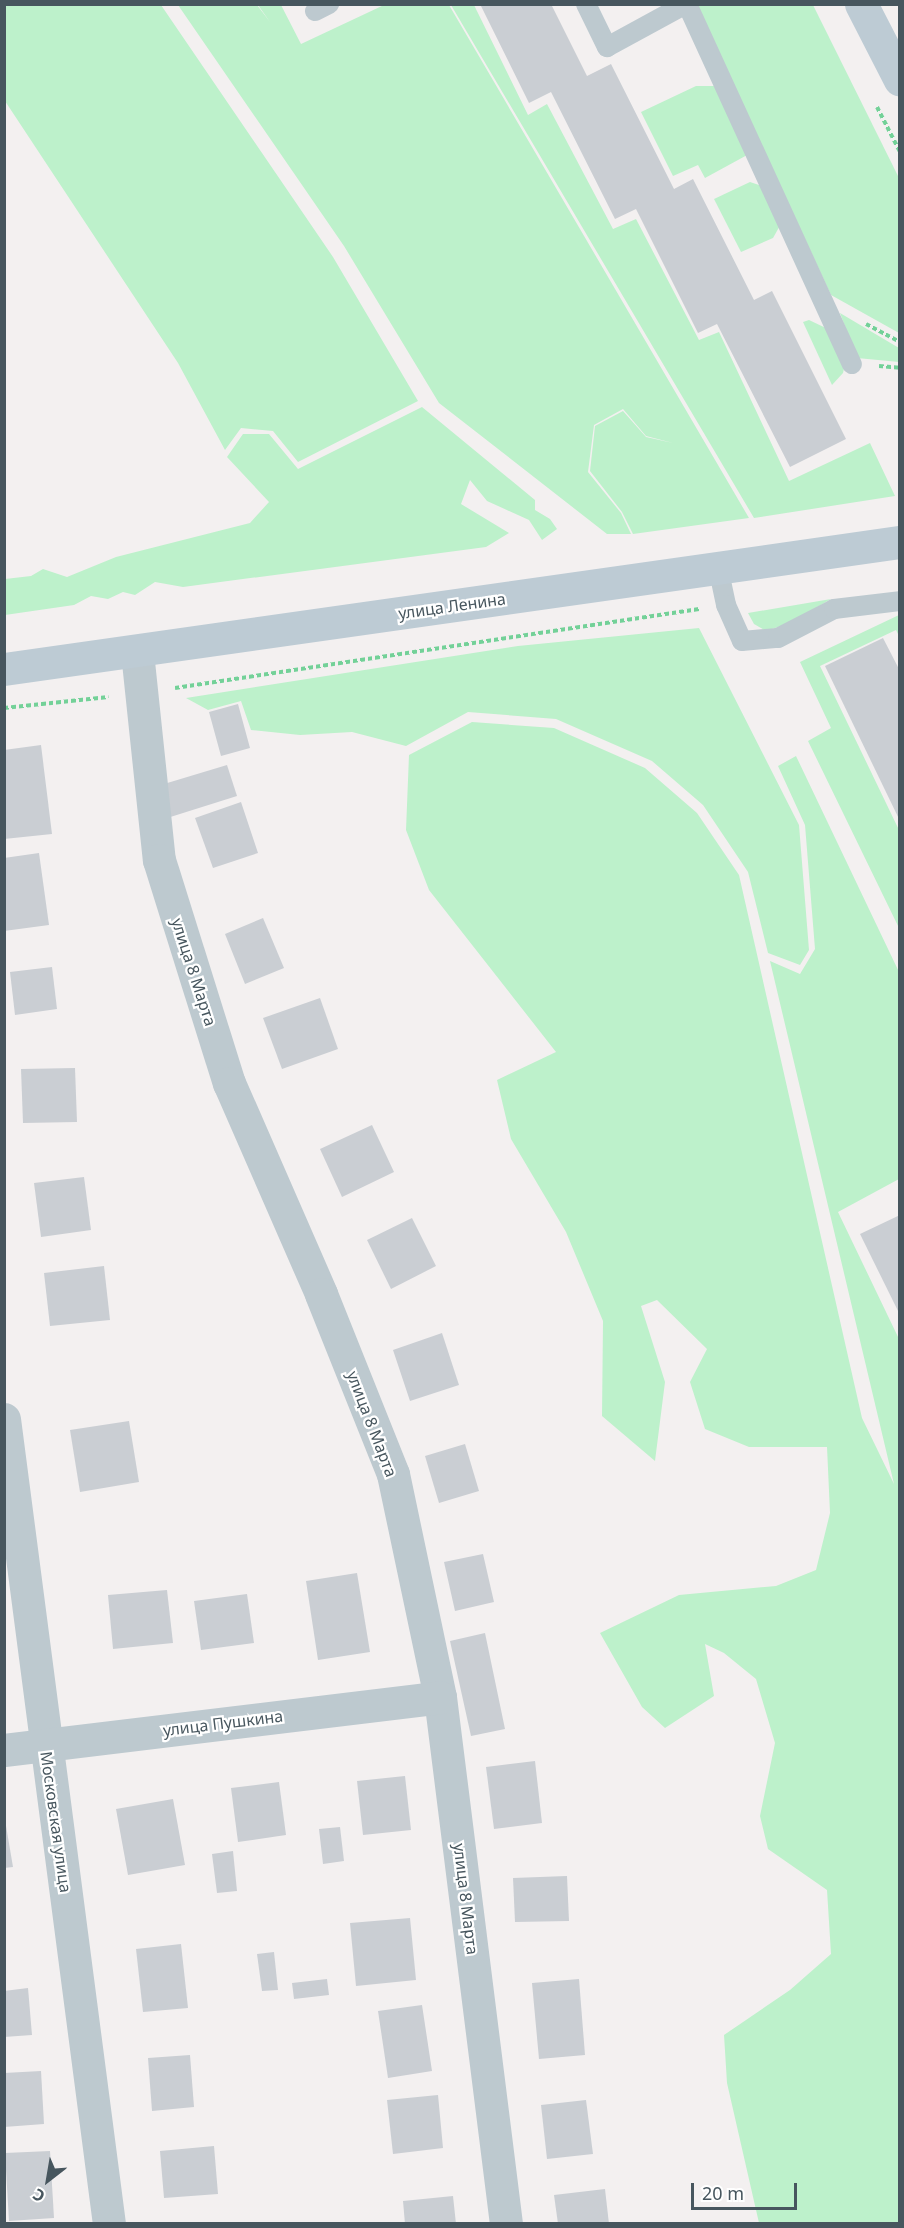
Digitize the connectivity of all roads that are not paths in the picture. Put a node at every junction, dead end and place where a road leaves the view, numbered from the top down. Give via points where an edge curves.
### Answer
1 (586, 4) edge
2 (686, 4) edge
3 (861, 4) edge
4 (900, 80) edge
5 (852, 364) dead end
6 (900, 542) edge
7 (718, 567) junction
8 (900, 601) edge
9 (137, 652) junction
10 (4, 669) edge
11 (4, 1419) edge
12 (440, 1697) junction
13 (45, 1745) junction
14 (4, 1749) edge
15 (109, 2223) edge
16 (506, 2223) edge

1 - 2 lane via 607,46
2 - 5 lane
3 - 4 main road
6 - 7 main road, улица Ленина
7 - 8 lane via 726,605 742,641 778,638 834,609
7 - 9 main road, улица Ленина
9 - 10 main road, улица Ленина
9 - 12 street, улица 8 Марта via 159,860 229,1083 321,1294 393,1474
11 - 13 street, Московская улица
12 - 13 street, улица Пушкина
12 - 16 street, улица 8 Марта
13 - 14 street, улица Пушкина
13 - 15 street, Московская улица

